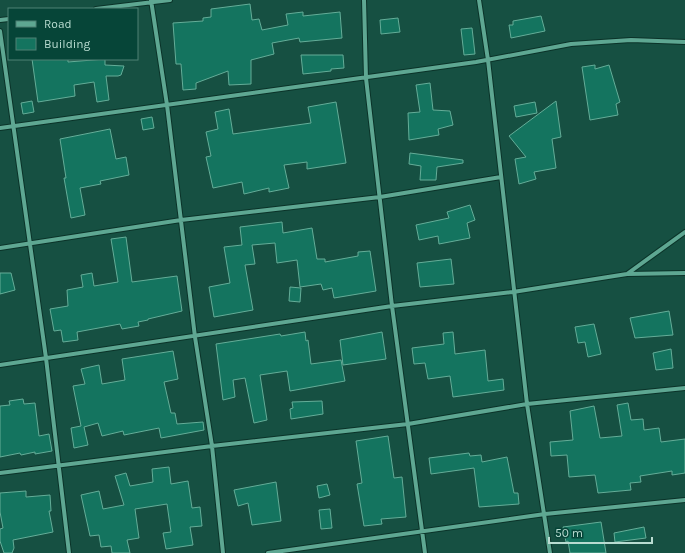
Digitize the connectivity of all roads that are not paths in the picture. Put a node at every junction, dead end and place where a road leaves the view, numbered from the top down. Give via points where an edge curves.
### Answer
1 (170, 0) edge
2 (364, 0) edge
3 (479, 0) edge
4 (151, 1) edge
5 (103, 8) edge
6 (0, 31) edge
7 (685, 42) edge
8 (488, 60) junction
9 (366, 78) junction
10 (167, 105) junction
11 (12, 126) junction
12 (0, 128) edge
13 (501, 177) junction
14 (380, 197) junction
15 (181, 220) junction
16 (685, 232) edge
17 (29, 243) junction
18 (0, 248) edge
19 (685, 273) edge
20 (627, 274) junction
21 (513, 292) junction
22 (392, 306) junction
23 (196, 337) junction
24 (46, 358) junction
25 (0, 365) edge
26 (685, 388) edge
27 (527, 404) junction
28 (408, 424) junction
29 (212, 446) junction
30 (59, 466) junction
31 (0, 473) edge
32 (685, 500) edge
33 (545, 514) junction
34 (422, 531) junction
35 (69, 553) edge
36 (223, 553) edge
37 (268, 553) edge
38 (425, 553) edge
39 (550, 553) edge

1 - 4 street
2 - 9 street
3 - 8 street
4 - 5 street
4 - 10 street
6 - 11 street
7 - 8 street via 631,40 571,44
8 - 9 street
8 - 13 street
9 - 10 street
9 - 14 street
10 - 11 street
10 - 15 street
11 - 12 street
11 - 17 street
13 - 14 street
13 - 21 street
14 - 15 street
14 - 22 street
15 - 17 street
15 - 23 street
16 - 20 street
17 - 18 street
17 - 24 street
19 - 20 street
20 - 21 street
21 - 22 street
21 - 27 street
22 - 23 street
22 - 28 street
23 - 24 street
23 - 29 street
24 - 25 street
24 - 30 street
26 - 27 street
27 - 28 street
27 - 33 street
28 - 29 street
28 - 34 street
29 - 30 street
29 - 36 street
30 - 31 street
30 - 35 street
32 - 33 street
33 - 34 street
33 - 39 street
34 - 37 street
34 - 38 street

